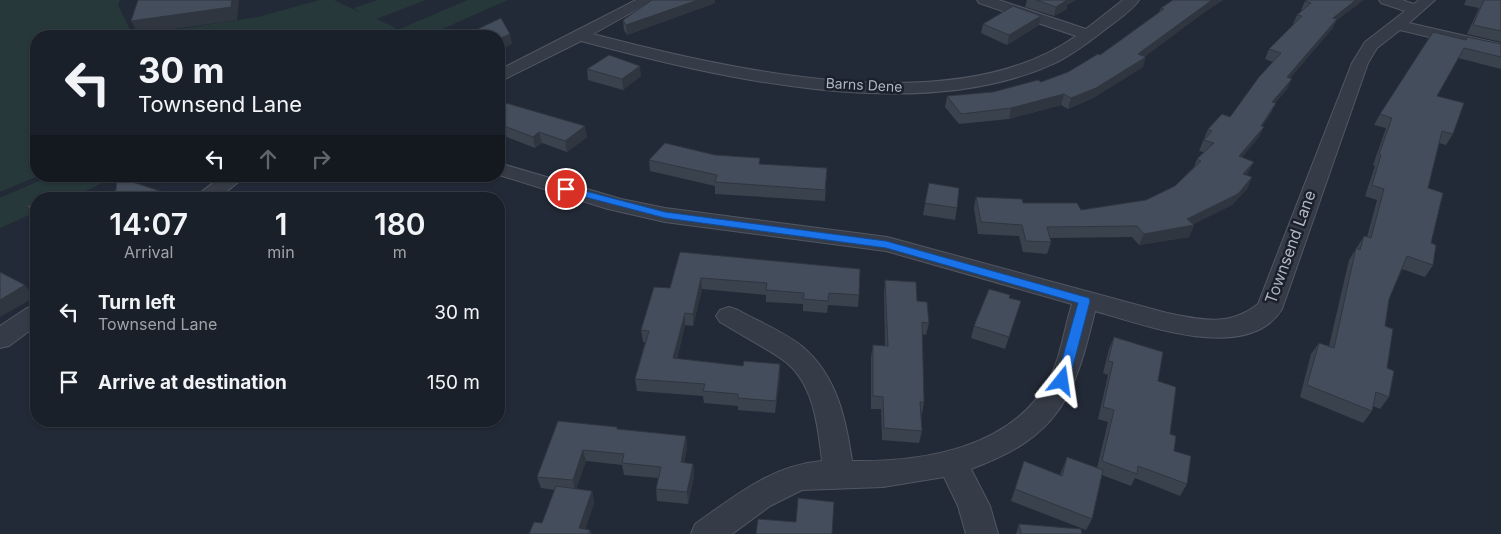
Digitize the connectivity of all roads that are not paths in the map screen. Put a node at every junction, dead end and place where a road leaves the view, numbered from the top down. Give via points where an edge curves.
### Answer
1 (647, 0) edge
2 (984, 0) edge
3 (1132, 0) edge
4 (1386, 0) edge
5 (1422, 4) edge
6 (1395, 24) junction
7 (1086, 34) junction
8 (578, 35) junction
9 (1501, 49) edge
10 (505, 74) edge
11 (505, 171) edge
12 (227, 182) edge
13 (213, 192) edge
14 (1084, 301) junction
15 (729, 316) dead end
16 (30, 318) edge
17 (0, 339) edge
18 (952, 463) junction
19 (839, 474) junction
20 (707, 534) edge
21 (982, 534) edge

1 - 8 street
2 - 7 street
3 - 7 street, Barns Dene
4 - 5 street
5 - 6 street, Townsend Lane
6 - 9 street
6 - 14 street, Townsend Lane via 1371,45 1360,63 1270,308 1261,317 1233,328 1194,328
7 - 8 street, Barns Dene via 1041,64 1005,76 942,86 903,88 827,84 726,70
8 - 10 street
11 - 14 street, Townsend Lane via 665,215 886,244
12 - 13 street
14 - 18 street via 1062,381 1048,407 1022,431 989,450
15 - 19 street via 794,354 817,380 832,423
16 - 17 street
18 - 19 street via 918,470
18 - 21 street via 967,488
19 - 20 street via 794,478 770,490

